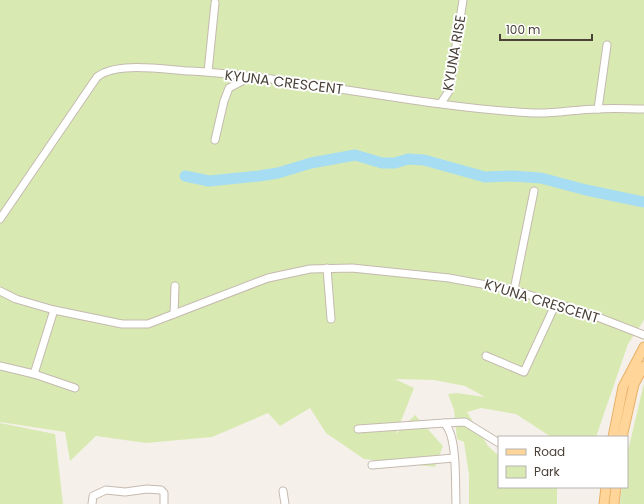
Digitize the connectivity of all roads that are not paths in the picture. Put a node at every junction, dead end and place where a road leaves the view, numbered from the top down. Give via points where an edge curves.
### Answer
1 (463, 0) edge
2 (215, 2) dead end
3 (607, 45) dead end
4 (208, 72) junction
5 (248, 77) junction
6 (441, 104) junction
7 (598, 108) junction
8 (644, 109) edge
9 (216, 140) dead end
10 (534, 191) dead end
11 (0, 219) edge
12 (327, 268) junction
13 (175, 286) dead end
14 (514, 290) junction
15 (0, 291) edge
16 (556, 303) junction
17 (54, 310) junction
18 (174, 314) junction
19 (331, 319) dead end
20 (642, 334) edge
21 (644, 347) edge
22 (486, 356) dead end
23 (0, 366) edge
24 (644, 366) edge
25 (34, 374) junction
26 (75, 388) dead end
27 (444, 422) junction
28 (358, 428) dead end
29 (613, 436) edge
30 (622, 436) edge
31 (498, 442) edge
32 (454, 458) junction
33 (372, 465) dead end
34 (606, 488) edge
35 (616, 488) edge
36 (284, 491) dead end
37 (92, 504) edge
38 (164, 504) edge
39 (284, 504) edge
40 (456, 504) edge
41 (604, 504) edge
42 (614, 504) edge

1 - 6 street, KYUNA RISE via 449,91
2 - 4 street
3 - 7 street
4 - 5 street, KYUNA CRESCENT
4 - 11 street, KYUNA CRESCENT via 116,68 101,73
5 - 6 street, KYUNA CRESCENT
5 - 9 street via 229,88
6 - 7 street, KYUNA CRESCENT via 539,113
7 - 8 street, KYUNA CRESCENT
10 - 14 street
12 - 14 street, KYUNA CRESCENT via 376,269
12 - 18 street, KYUNA CRESCENT via 268,278
12 - 19 street
13 - 18 street
14 - 16 street, KYUNA CRESCENT
15 - 17 street, KYUNA CRESCENT via 22,301
16 - 20 street, KYUNA CRESCENT
16 - 22 street via 524,372
17 - 18 street, KYUNA CRESCENT via 122,324 148,324
17 - 25 street
21 - 29 main road via 624,387
23 - 25 street
24 - 30 main road via 634,384
25 - 26 street
27 - 28 street
27 - 31 street via 465,422
27 - 32 street via 450,431
32 - 33 street
32 - 40 street
34 - 41 main road
35 - 42 main road
36 - 39 street
37 - 38 street via 93,496 106,490 147,489 161,490 164,493

